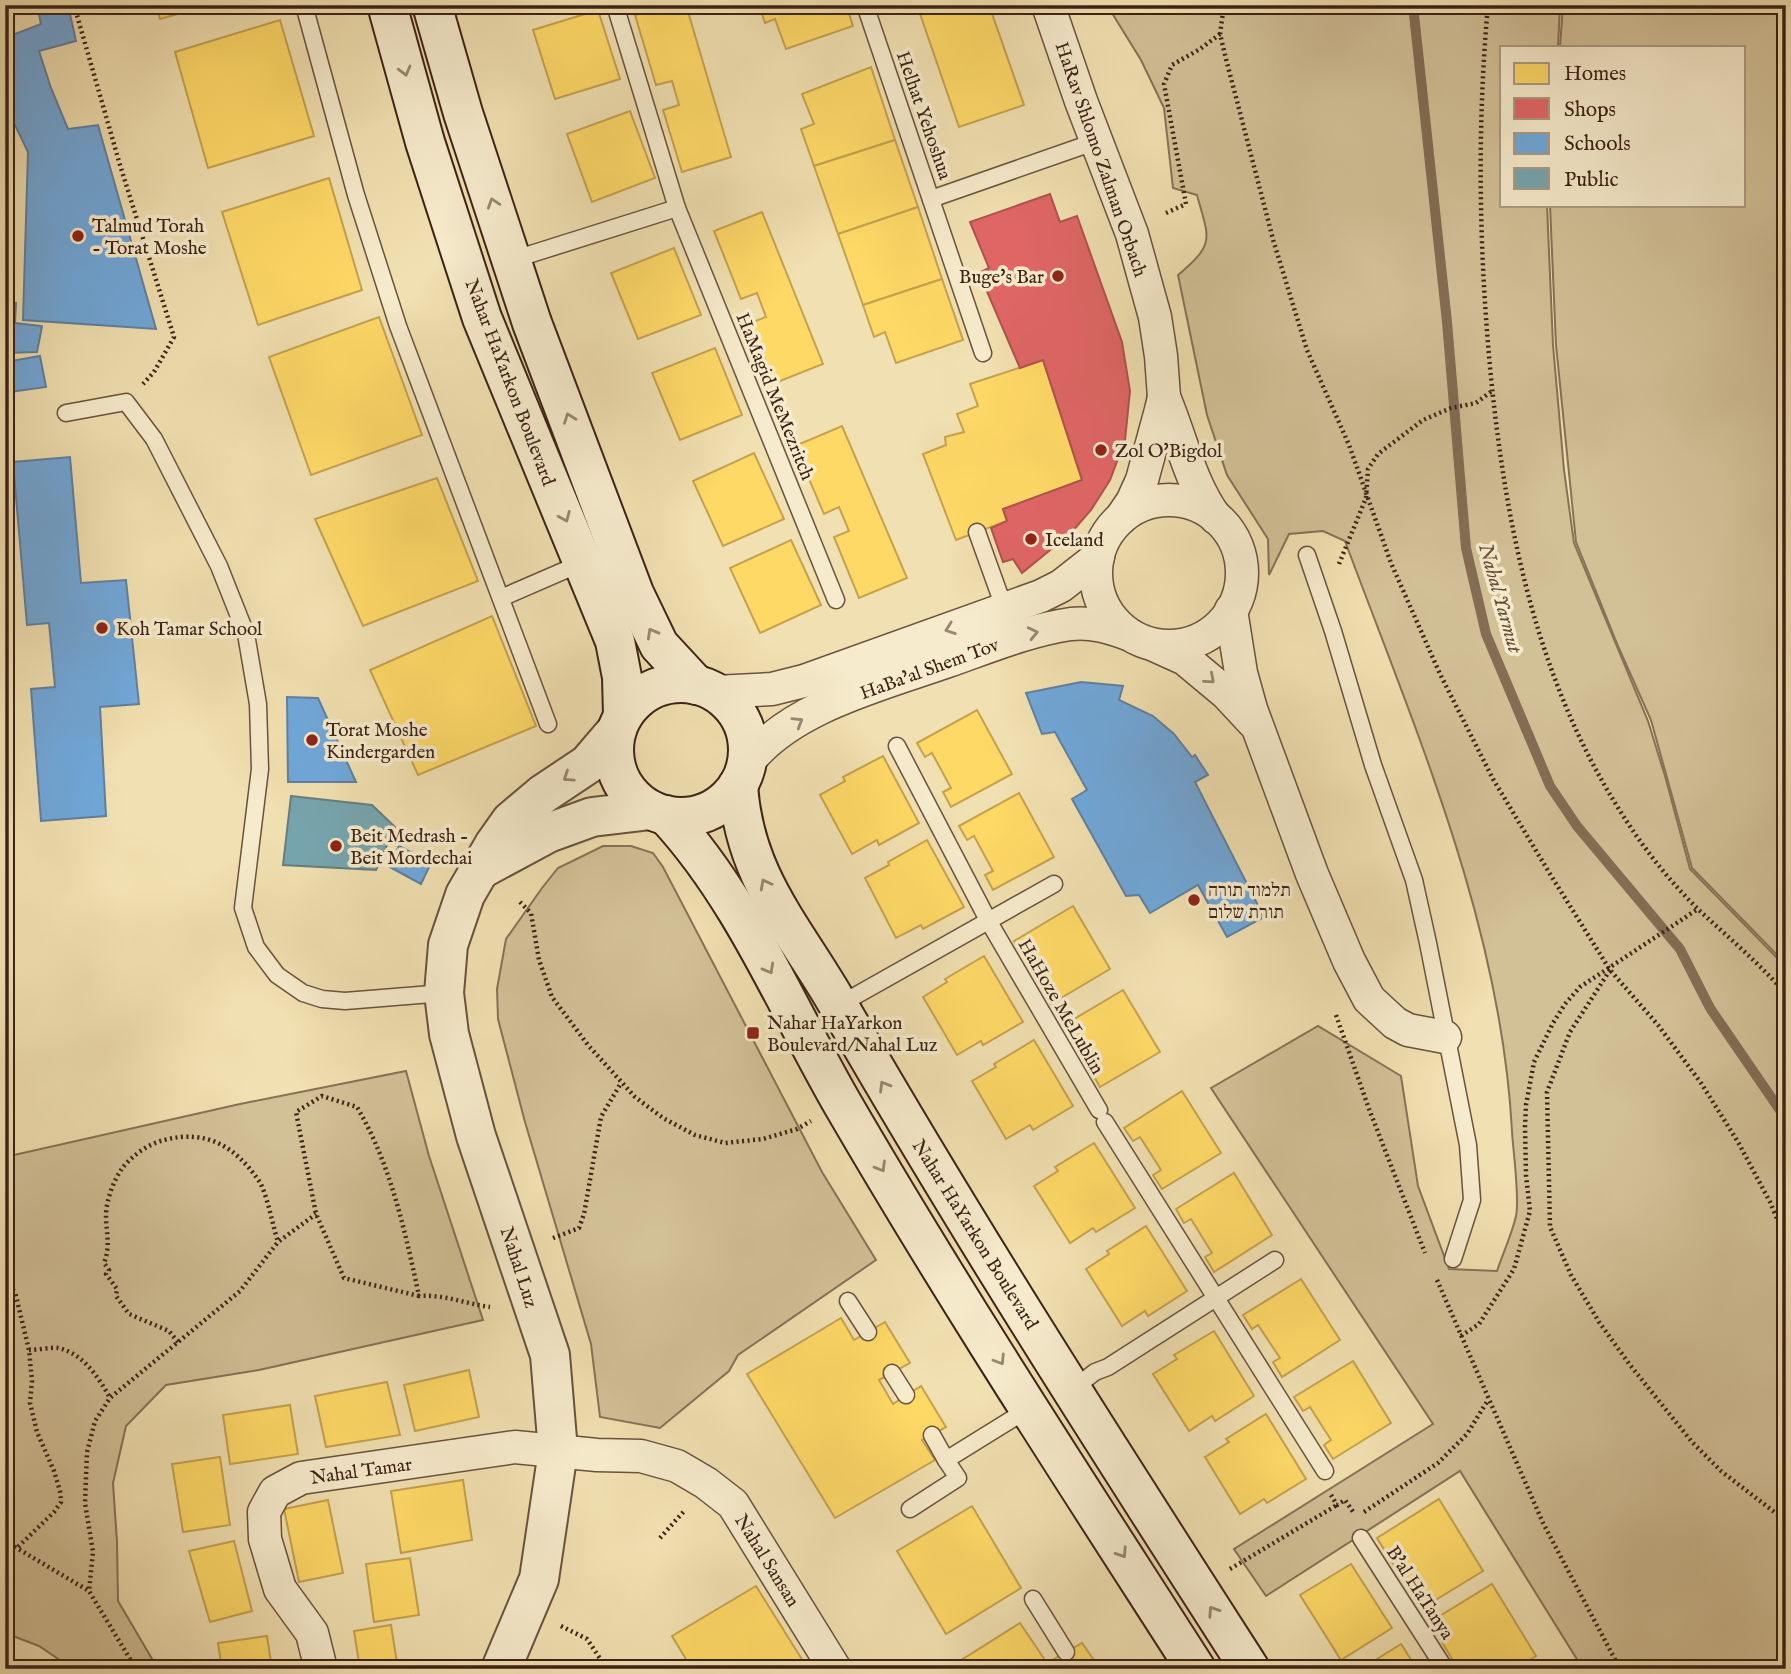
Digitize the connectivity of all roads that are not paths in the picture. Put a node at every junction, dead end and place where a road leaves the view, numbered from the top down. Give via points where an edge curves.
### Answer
1 (304, 5) edge
2 (387, 5) edge
3 (432, 5) edge
4 (615, 5) edge
5 (865, 5) edge
6 (1048, 5) edge
7 (1097, 141) junction
8 (931, 199) junction
9 (677, 208) junction
10 (512, 260) junction
11 (982, 353) dead end
12 (1164, 397) junction
13 (66, 412) dead end
14 (1121, 518) junction
15 (1216, 519) junction
16 (976, 532) dead end
17 (1307, 555) dead end
18 (1098, 557) junction
19 (584, 562) junction
20 (501, 598) junction
21 (836, 600) dead end
22 (1005, 610) junction
23 (1231, 610) junction
24 (1142, 640) junction
25 (705, 689) junction
26 (620, 723) junction
27 (548, 724) dead end
28 (1259, 732) junction
29 (897, 746) dead end
30 (742, 775) junction
31 (659, 813) junction
32 (481, 869) junction
33 (1054, 884) dead end
34 (989, 922) junction
35 (444, 993) junction
36 (839, 1005) junction
37 (1445, 1037) junction
38 (1453, 1259) dead end
39 (1275, 1260) dead end
40 (1216, 1299) junction
41 (848, 1301) dead end
42 (868, 1332) dead end
43 (892, 1373) dead end
44 (1073, 1389) junction
45 (906, 1395) dead end
46 (1030, 1408) junction
47 (932, 1435) dead end
48 (558, 1451) junction
49 (946, 1460) junction
50 (1325, 1471) road end
51 (910, 1509) dead end
52 (1362, 1538) dead end
53 (1033, 1599) dead end
54 (1066, 1652) dead end
55 (502, 1668) edge
56 (321, 1669) edge
57 (835, 1669) edge
58 (1196, 1669) edge
59 (1250, 1669) edge
60 (1445, 1669) edge

1 - 20 lane via 398,326
2 -> 19 main road, Nahar HaYarkon Boulevard via 482,318
10 -> 3 main road, Nahar HaYarkon Boulevard
4 - 9 lane, HaMagid MeMezritch
5 - 8 lane, Helhat Yehoshua
6 - 7 street, HaRav Shlomo Zalman Orbach
7 - 8 lane, Helhat Yehoshua
7 - 12 street, HaRav Shlomo Zalman Orbach via 1147,287
8 - 11 lane, Helhat Yehoshua
9 - 10 lane
9 - 21 lane, HaMagid MeMezritch
25 -> 10 main road, Nahar HaYarkon Boulevard via 659,645 644,617
12 - 14 street, HaRav Shlomo Zalman Orbach via 1142,481
12 - 15 street, HaRav Shlomo Zalman Orbach via 1192,474
13 - 35 lane via 126,402 155,439 219,566 246,634 258,704 260,769 243,908 256,947 277,975 303,993 322,999
14 - 15 street via 1141,505 1163,500 1196,505
14 - 18 street via 1106,535
15 - 23 street via 1236,545 1241,567 1240,589
16 - 22 lane
17 - 37 lane via 1414,880
18 - 22 street, HaBa'al Shem Tov via 1060,586
18 - 24 street via 1096,579 1102,601 1114,621
19 - 20 lane
19 - 26 main road, Nahar HaYarkon Boulevard via 620,659
20 - 27 lane
22 -> 25 street, HaBa'al Shem Tov via 804,681 772,689
23 - 24 street via 1217,628 1197,640 1175,645
23 - 28 street via 1241,673
24 -> 28 street via 1185,659 1244,710
30 -> 24 street, HaBa'al Shem Tov via 753,755 772,738 842,699 1022,635 1086,624 1105,625
25 - 26 main road via 675,684 655,688 636,700
25 - 30 main road via 731,706 742,724 747,744
26 - 31 main road via 614,755 619,776 630,794
26 -> 32 main road, Nahal Luz via 589,764 511,821
28 - 37 street via 1312,874 1369,999 1408,1030
29 - 34 lane, HaHoze MeLublin
30 - 31 main road via 725,801 707,812 686,817
36 -> 30 main road, Nahar HaYarkon Boulevard via 756,867 740,813
31 - 32 main road via 592,817 548,833
31 -> 46 main road via 703,857 736,909 841,1102
32 - 35 main road, Nahal Luz via 465,895 449,945
33 - 34 lane
34 - 36 lane
34 - 40 lane, HaHoze MeLublin
35 - 48 main road, Nahal Luz via 458,1075 550,1355
44 -> 36 main road, Nahar HaYarkon Boulevard
37 - 38 lane via 1468,1145 1472,1200
39 - 40 lane
40 - 44 lane
40 - 50 lane, HaHoze MeLublin
41 - 42 lane
43 - 45 lane
59 -> 44 main road, Nahar HaYarkon Boulevard
46 - 49 lane
46 -> 58 main road
47 - 49 lane
48 - 55 main road, Nahal Luz via 539,1578
48 - 56 street, Nahal Tamar via 515,1447 301,1478 275,1492 264,1512 265,1539 280,1589 312,1633
48 - 57 street, Nahal Sansan via 641,1455 677,1466 733,1504
49 - 51 lane via 958,1478
52 - 60 lane, B'al HaTanya
53 - 54 lane

